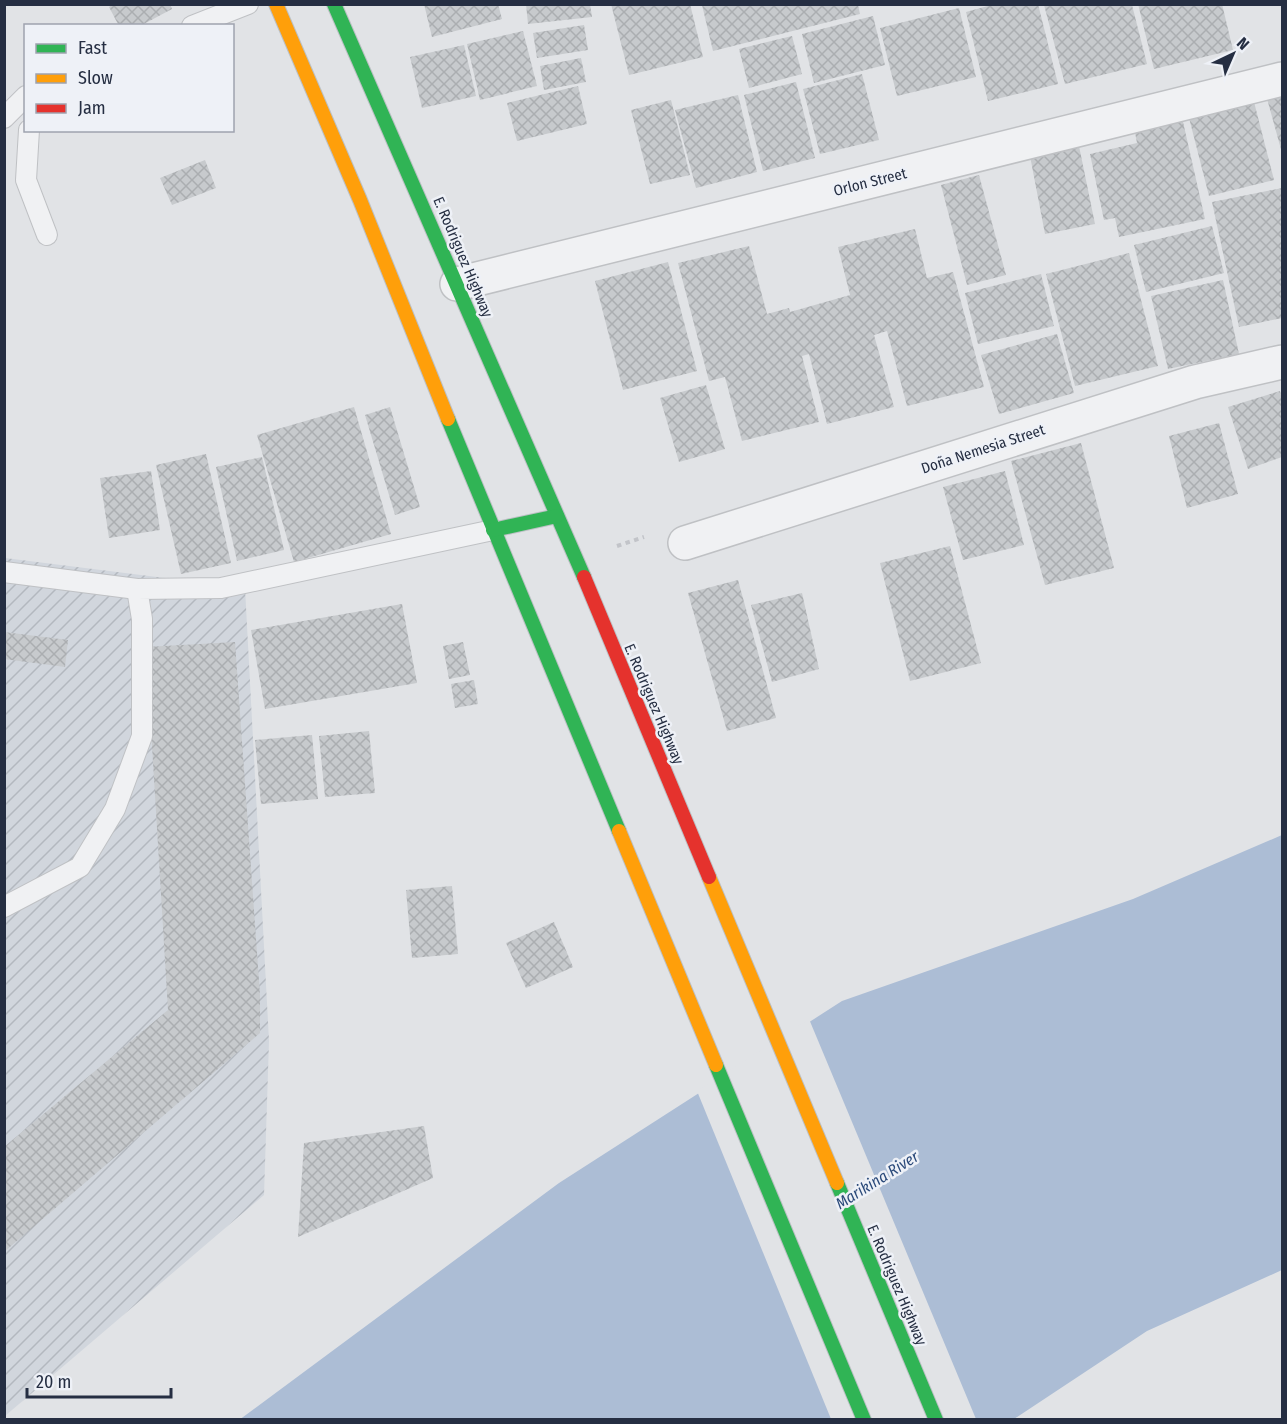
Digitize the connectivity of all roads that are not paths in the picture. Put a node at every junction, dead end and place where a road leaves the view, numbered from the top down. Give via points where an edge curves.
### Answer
1 (248, 4) edge
2 (276, 4) edge
3 (334, 4) edge
4 (197, 24) edge
5 (1282, 80) edge
6 (24, 98) edge
7 (4, 118) edge
8 (29, 132) edge
9 (47, 235) dead end
10 (457, 284) junction
11 (1282, 362) edge
12 (557, 516) junction
13 (493, 530) junction
14 (685, 543) dead end
15 (4, 572) edge
16 (137, 589) junction
17 (4, 907) edge
18 (864, 1419) edge
19 (936, 1419) edge

1 - 4 lane
2 - 13 main road
3 - 10 main road, E. Rodriguez Highway
5 - 10 street, Orlon Street
6 - 7 lane
8 - 9 lane via 26,180
10 - 12 main road, E. Rodriguez Highway
11 - 14 street, Doña Nemesia Street via 1195,382
12 - 13 main road
12 - 19 main road, E. Rodriguez Highway
13 - 16 lane via 221,588
13 - 18 main road
15 - 16 lane
16 - 17 lane via 142,619 142,736 115,809 81,867

